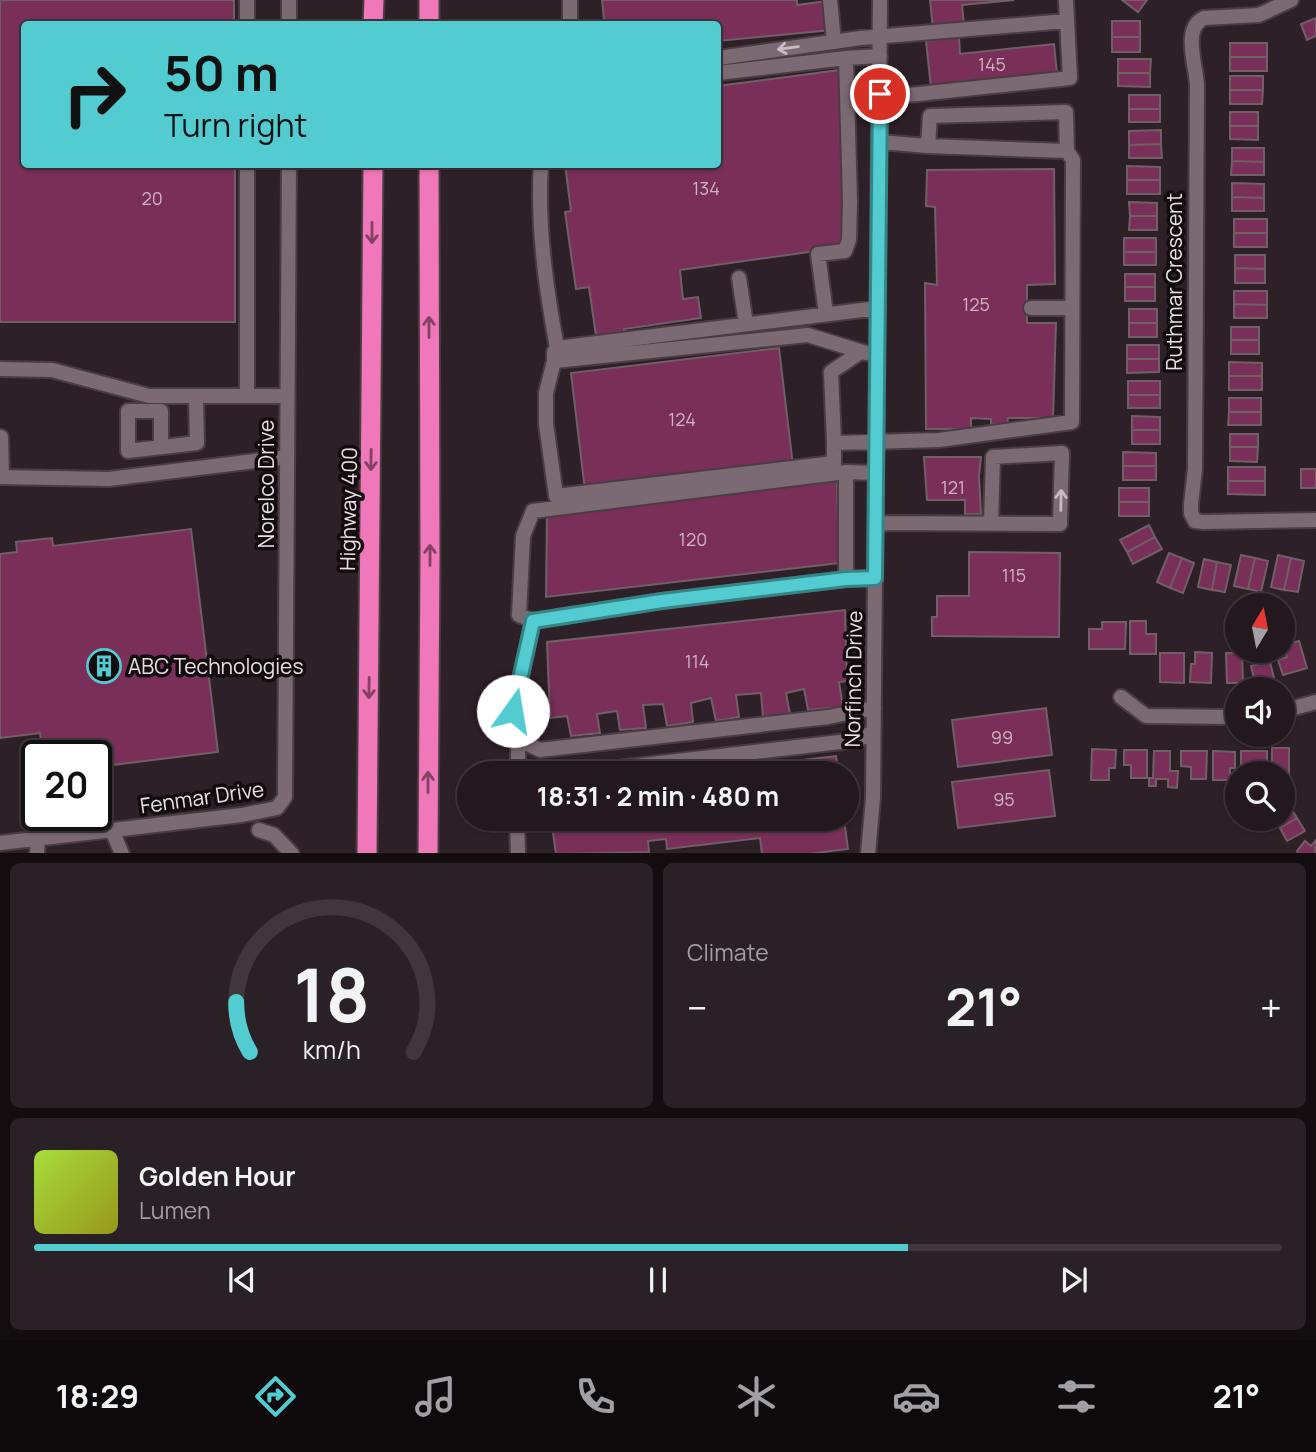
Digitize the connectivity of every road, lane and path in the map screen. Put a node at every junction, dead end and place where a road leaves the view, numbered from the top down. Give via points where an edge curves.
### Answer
1 (247, 0) edge
2 (289, 0) edge
3 (374, 0) edge
4 (429, 0) edge
5 (570, 0) edge
6 (830, 0) edge
7 (880, 0) edge
8 (1066, 0) edge
9 (1291, 0) edge
10 (247, 21) edge
11 (289, 21) edge
12 (373, 21) edge
13 (429, 21) edge
14 (570, 21) edge
15 (1067, 21) junction
16 (880, 36) junction
17 (834, 42) junction
18 (880, 56) junction
19 (721, 58) edge
20 (846, 58) junction
21 (721, 73) edge
22 (880, 98) junction
23 (880, 142) junction
24 (928, 146) junction
25 (1067, 151) junction
26 (247, 168) edge
27 (289, 168) edge
28 (373, 168) edge
29 (429, 168) edge
30 (541, 168) edge
31 (739, 278) dead end
32 (878, 308) junction
33 (1031, 308) dead end
34 (1073, 308) junction
35 (826, 314) junction
36 (746, 324) junction
37 (859, 353) junction
38 (555, 354) junction
39 (877, 354) junction
40 (0, 369) edge
41 (161, 396) junction
42 (196, 396) junction
43 (247, 396) junction
44 (288, 396) junction
45 (160, 411) junction
46 (1, 437) edge
47 (877, 442) junction
48 (834, 443) junction
49 (161, 447) junction
50 (287, 457) junction
51 (839, 469) junction
52 (876, 473) junction
53 (1, 477) edge
54 (1316, 520) edge
55 (876, 523) junction
56 (991, 523) junction
57 (875, 578) junction
58 (846, 579) junction
59 (533, 621) junction
60 (1121, 697) dead end
61 (1315, 707) edge
62 (874, 708) junction
63 (1295, 710) edge
64 (1225, 717) edge
65 (806, 720) junction
66 (873, 732) junction
67 (518, 739) junction
68 (809, 745) junction
69 (518, 761) edge
70 (675, 761) edge
71 (282, 803) joint
72 (112, 830) joint
73 (259, 830) dead end
74 (107, 831) edge
75 (517, 831) edge
76 (2, 846) edge
77 (38, 846) edge
78 (428, 852) edge
79 (122, 853) edge
80 (292, 853) edge
81 (367, 853) edge
82 (518, 853) edge
83 (868, 853) edge

1 - 10 street
2 - 11 street
3 - 12 highway
4 - 13 highway
5 - 14 street
6 - 17 street
7 - 16 street, Norfinch Drive
8 - 15 street
9 - 54 street, Ruthmar Crescent via 1259,15 1204,18 1191,33 1197,85 1191,513 1195,521 1203,522
15 - 16 street
15 - 22 street via 1070,78
16 - 17 street
16 - 18 street, Norfinch Drive
17 -> 19 street
18 - 20 street
18 - 22 street, Norfinch Drive
20 - 21 street
20 - 35 street via 849,240 845,251 818,254
22 - 23 street, Norfinch Drive
23 - 24 street
23 - 32 street, Norfinch Drive
24 - 25 street
24 - 25 street via 930,116 1066,112
25 - 34 street via 1073,160
26 - 43 street
27 - 44 street, Norelco Drive
28 -> 81 highway, Highway 400
78 -> 29 highway
30 - 38 street via 546,288
31 - 36 street
32 - 35 street
32 - 39 street, Norfinch Drive
33 - 34 street
34 - 47 street via 1072,422 939,440
35 - 36 street
36 - 38 street
37 - 38 street via 808,335
37 - 39 street
37 - 48 street via 831,372
38 - 51 street via 546,425 556,496
39 - 47 street, Norfinch Drive
40 - 41 street via 52,370
41 - 42 street
41 - 45 street
42 - 43 street
42 - 49 street via 197,443
43 - 44 street
44 - 50 street, Norelco Drive
45 - 49 street
45 - 49 street via 128,411 128,451
46 - 53 street
47 - 48 street
47 - 52 street, Norfinch Drive
48 - 51 street
50 - 53 street via 109,479
50 - 71 street, Norelco Drive via 286,786
51 - 52 street
51 - 58 street
51 - 59 street via 533,511 523,536 519,615
52 - 55 street, Norfinch Drive
55 - 56 street
55 - 57 street, Norfinch Drive
56 -> 56 street via 1060,524 1062,453 993,457
57 - 58 street
57 - 62 street, Norfinch Drive
58 - 59 street
59 - 67 street via 513,711
60 - 64 street via 1146,716
61 - 63 street
62 - 65 street
62 - 66 street, Norfinch Drive
65 - 67 street via 540,750
65 - 68 street
66 - 68 street via 857,740
66 - 83 street, Norfinch Drive
67 - 69 street
68 - 70 street
71 - 72 street, Fenmar Drive via 242,815
72 - 79 street
73 - 80 street via 274,835
74 - 77 street, Fenmar Drive
75 - 82 street
76 - 77 street, Fenmar Drive

